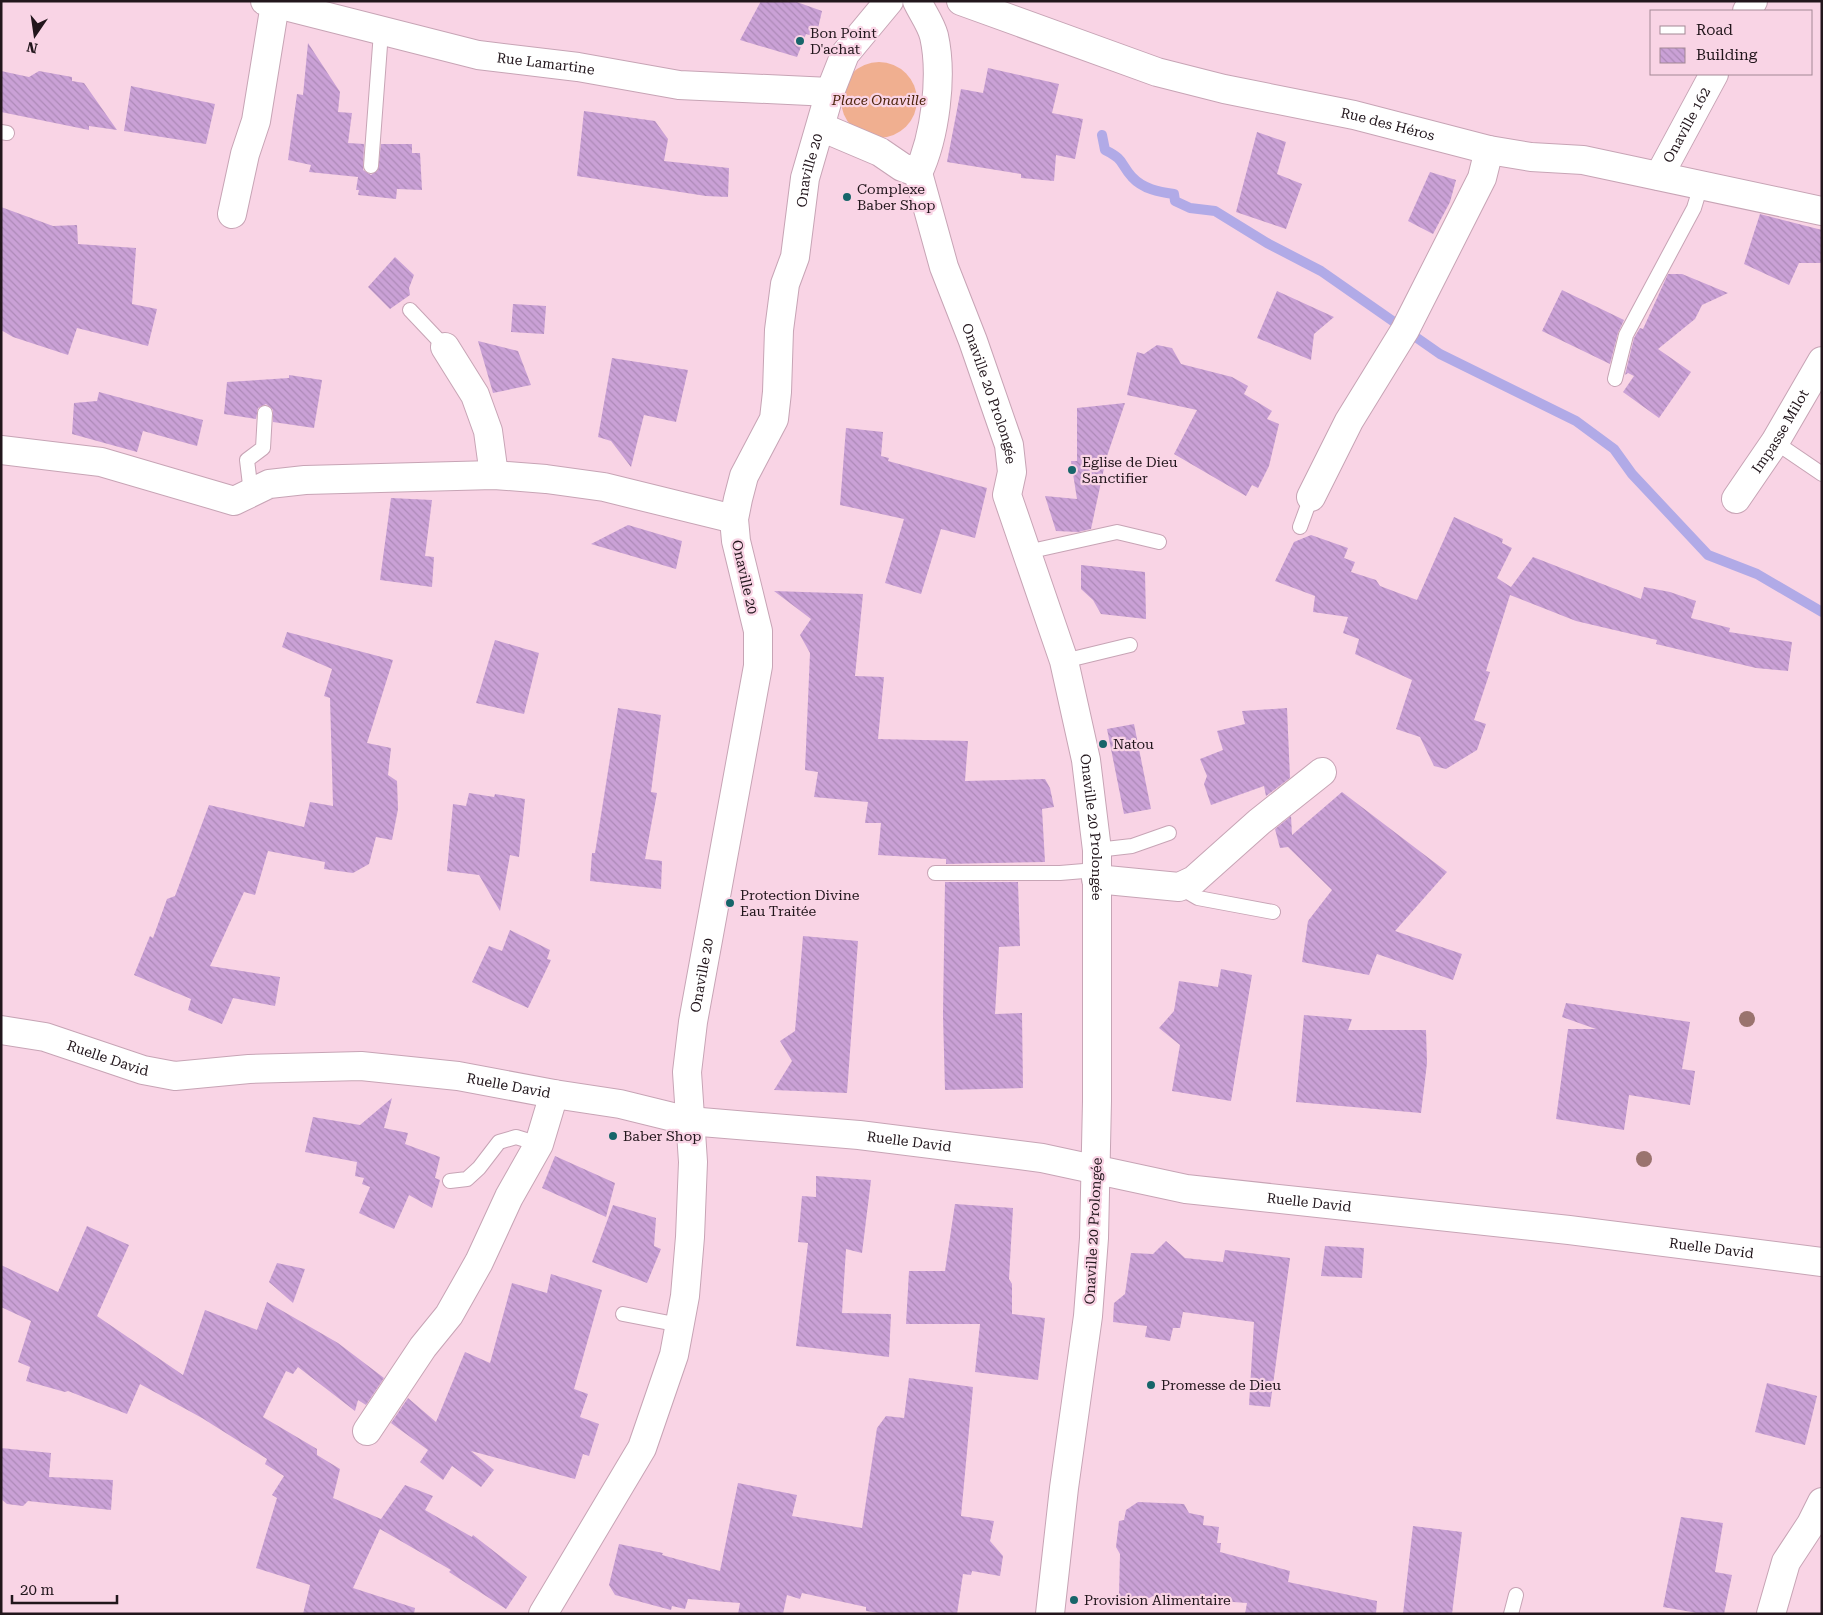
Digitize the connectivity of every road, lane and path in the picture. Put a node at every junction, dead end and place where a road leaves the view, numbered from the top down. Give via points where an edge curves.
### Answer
1 (890, 1) edge
2 (917, 1) edge
3 (962, 1) edge
4 (270, 2) edge
5 (381, 32) junction
6 (1713, 75) edge
7 (830, 92) junction
8 (821, 127) junction
9 (1489, 150) junction
10 (371, 166) dead end
11 (918, 173) junction
12 (1659, 176) junction
13 (1701, 184) junction
14 (1822, 211) edge
15 (232, 214) dead end
16 (410, 310) dead end
17 (445, 347) joint
18 (1822, 362) edge
19 (1615, 379) dead end
20 (266, 413) dead end
21 (1775, 442) junction
22 (1, 450) edge
23 (1822, 474) edge
24 (494, 475) junction
25 (251, 493) junction
26 (1311, 497) joint
27 (1736, 498) dead end
28 (734, 519) junction
29 (1300, 527) dead end
30 (1159, 542) dead end
31 (1027, 552) junction
32 (1130, 645) dead end
33 (1064, 661) junction
34 (1322, 772) dead end
35 (1168, 833) dead end
36 (1097, 866) junction
37 (935, 873) dead end
38 (1179, 886) junction
39 (1273, 912) dead end
40 (1, 1030) edge
41 (554, 1094) junction
42 (689, 1121) junction
43 (539, 1144) junction
44 (1096, 1169) junction
45 (450, 1181) dead end
46 (1822, 1262) edge
47 (623, 1314) dead end
48 (680, 1325) junction
49 (367, 1431) dead end
50 (1822, 1502) edge
51 (1516, 1596) dead end
52 (543, 1614) edge
53 (1050, 1614) edge
54 (1511, 1614) edge
55 (1771, 1614) edge

1 - 7 street, Onaville 20 via 845,54
2 - 11 street via 934,35 937,64 936,98 926,155
3 - 9 street, Rue des Héros via 1157,72 1354,115
4 - 5 street, Rue Lamartine
4 - 15 street via 256,121
5 - 7 street, Rue Lamartine via 478,55 679,85
5 - 10 lane
6 - 12 street, Onaville 162
7 - 8 street, Onaville 20
8 - 11 street via 880,152 902,168
8 - 28 street, Onaville 20 via 805,178 795,258 785,284 774,419 744,476
9 - 12 street, Rue des Héros via 1583,160
9 - 26 street via 1482,178 1405,330 1349,421
11 - 31 street, Onaville 20 Prolongée via 944,267 974,340 1009,445 1012,472 1006,494
12 - 13 street, Rue des Héros
13 - 14 street, Rue des Héros
13 - 19 lane via 1694,208 1626,334
16 - 17 lane
17 - 24 street via 475,395 488,431
18 - 21 street, Impasse Milot
20 - 25 lane via 263,448 247,460
21 - 23 lane
21 - 27 street, Impasse Milot
22 - 25 street via 101,462 234,501
24 - 25 street via 305,480 268,484
24 - 28 street via 604,487
26 - 29 lane
28 - 42 street, Onaville 20 via 736,541 758,631 758,666 693,1022 687,1072
30 - 31 lane via 1117,532
31 - 33 street, Onaville 20 Prolongée
32 - 33 lane
33 - 36 street, Onaville 20 Prolongée via 1086,760
34 - 38 street via 1194,880
35 - 36 lane via 1132,846
36 - 37 lane
36 - 38 street
36 - 44 street, Onaville 20 Prolongée
38 - 39 lane via 1198,898
40 - 41 street, Ruelle David via 45,1037 143,1070 175,1076 249,1069 361,1066 458,1076
41 - 42 street, Ruelle David via 620,1104
41 - 43 street
42 - 44 street, Ruelle David via 859,1135 1042,1158
42 - 48 street, Onaville 20 via 693,1162 690,1237
43 - 45 lane via 516,1137 499,1142 467,1179
43 - 49 street via 450,1315 423,1347
44 - 46 street, Ruelle David via 1186,1189 1560,1229
44 - 53 street, Onaville 20 Prolongée via 1088,1316
47 - 48 lane
48 - 52 street, Onaville 20 via 674,1355 642,1448
50 - 55 street via 1786,1562
51 - 54 lane

